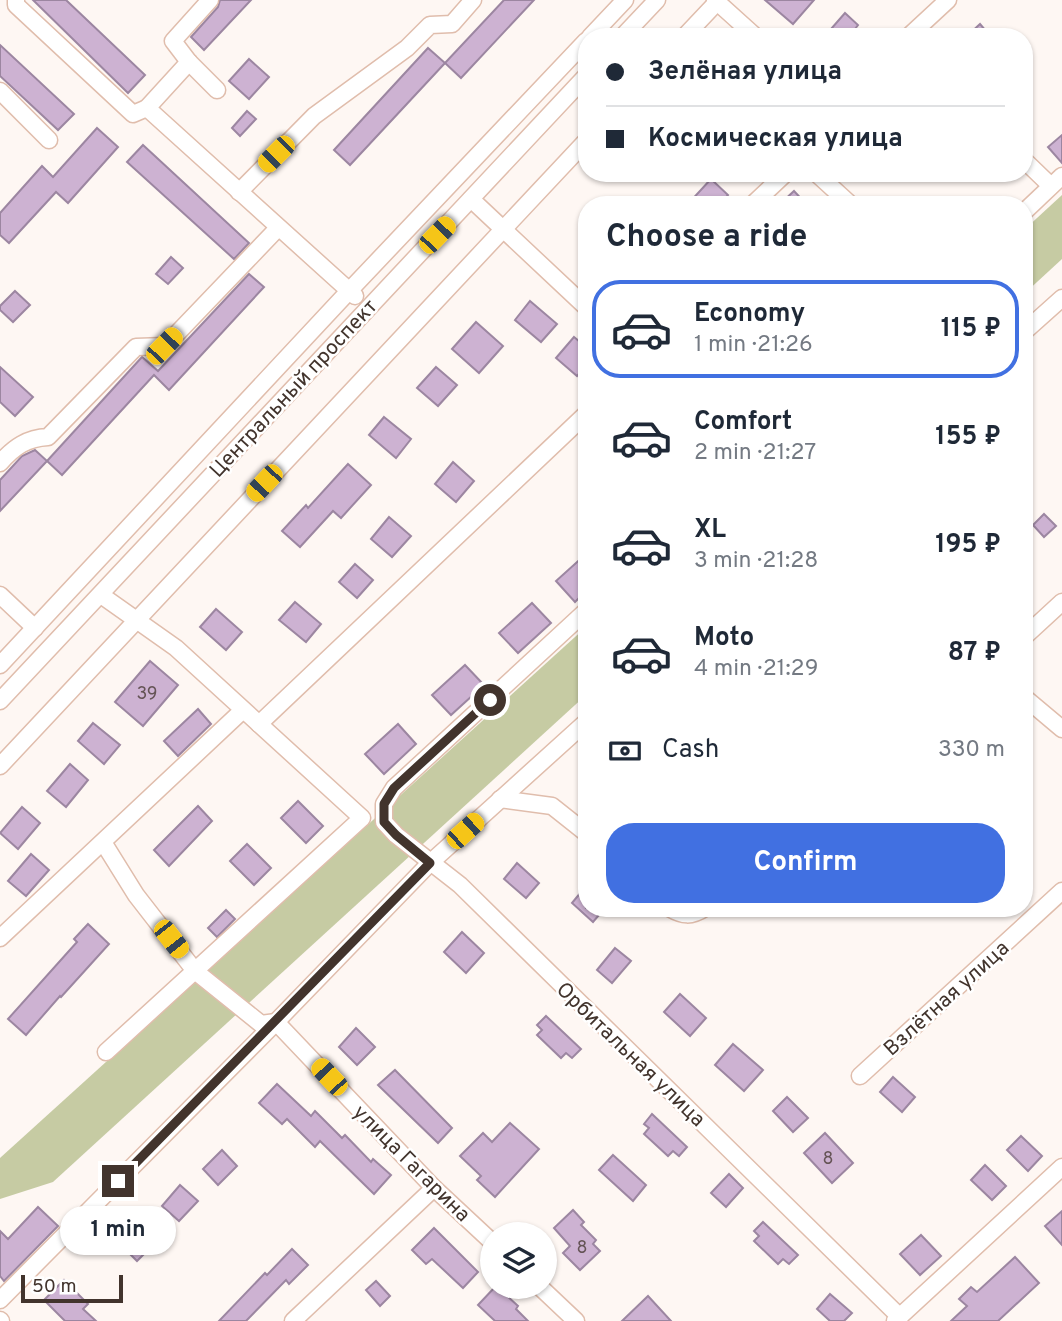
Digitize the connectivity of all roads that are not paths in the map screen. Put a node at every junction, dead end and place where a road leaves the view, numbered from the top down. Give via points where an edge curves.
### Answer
1 (16, 0) edge
2 (210, 0) edge
3 (473, 0) edge
4 (625, 0) edge
5 (657, 0) edge
6 (948, 0) edge
7 (717, 1) edge
8 (599, 28) edge
9 (631, 28) edge
10 (692, 28) edge
11 (747, 28) edge
12 (918, 28) edge
13 (578, 49) edge
14 (189, 62) junction
15 (578, 85) edge
16 (218, 90) dead end
17 (0, 91) edge
18 (146, 108) junction
19 (49, 140) dead end
20 (578, 149) edge
21 (1033, 166) edge
22 (1056, 181) edge
23 (776, 182) edge
24 (826, 182) edge
25 (239, 192) junction
26 (762, 196) edge
27 (841, 196) edge
28 (471, 199) junction
29 (1033, 203) edge
30 (278, 228) junction
31 (503, 229) junction
32 (349, 291) junction
33 (1062, 298) edge
34 (578, 299) edge
35 (367, 308) junction
36 (1033, 324) edge
37 (578, 422) edge
38 (0, 438) edge
39 (12, 450) junction
40 (0, 463) edge
41 (0, 595) edge
42 (101, 595) junction
43 (1062, 602) edge
44 (578, 618) edge
45 (136, 620) junction
46 (35, 628) junction
47 (1033, 629) edge
48 (0, 665) edge
49 (0, 701) edge
50 (1033, 705) edge
51 (243, 710) junction
52 (258, 724) junction
53 (578, 729) edge
54 (1062, 729) edge
55 (0, 766) edge
56 (500, 799) junction
57 (384, 804) junction
58 (362, 818) junction
59 (578, 827) edge
60 (103, 842) junction
61 (430, 863) junction
62 (1062, 891) edge
63 (0, 938) edge
64 (195, 971) junction
65 (276, 1022) junction
66 (106, 1052) dead end
67 (860, 1076) dead end
68 (1062, 1167) edge
69 (433, 1188) junction
70 (480, 1231) edge
71 (553, 1299) edge
72 (0, 1300) edge
73 (897, 1319) edge
74 (293, 1321) edge
75 (576, 1321) edge

1 - 18 street via 16,5 133,114
2 - 14 street via 173,41
3 - 25 street via 452,24 430,25 407,48 314,116
4 - 8 street
5 - 9 street
6 - 12 street
7 - 10 street
7 - 11 street
13 - 32 street, Центральный проспект
14 - 16 street
14 - 18 street
15 - 28 street, Центральный проспект
17 - 19 street
18 - 25 street
20 - 31 street
21 - 22 street
22 - 29 street
23 - 26 street
24 - 27 street
25 - 30 street
28 - 31 street
28 - 35 street, Центральный проспект
30 - 32 street
30 - 39 street via 164,346 136,347 48,437 32,438
31 - 34 street
31 - 45 street
32 - 35 street
32 - 46 street, Центральный проспект
33 - 36 street
35 - 42 street, Центральный проспект
37 - 52 street
38 - 39 street
39 - 40 street
41 - 46 street
42 - 45 street
42 - 49 street, Центральный проспект
43 - 47 street
44 - 57 street via 394,788
45 - 51 street via 176,648
45 - 55 street
46 - 48 street, Центральный проспект
50 - 54 street
51 - 52 street
51 - 60 street
52 - 58 street
53 - 56 street
56 - 59 street via 552,806
56 - 61 street
57 - 58 street
57 - 61 street, Орбитальная улица via 384,822
58 - 64 street
60 - 63 street
60 - 64 street via 136,895
61 - 65 street
61 - 73 street, Орбитальная улица via 460,885
62 - 67 street, Взлётная улица
64 - 65 street via 261,1024
64 - 66 street
65 - 69 street, улица Гагарина
65 - 72 street
68 - 73 street
69 - 70 street, улица Гагарина
69 - 74 street
71 - 75 street

